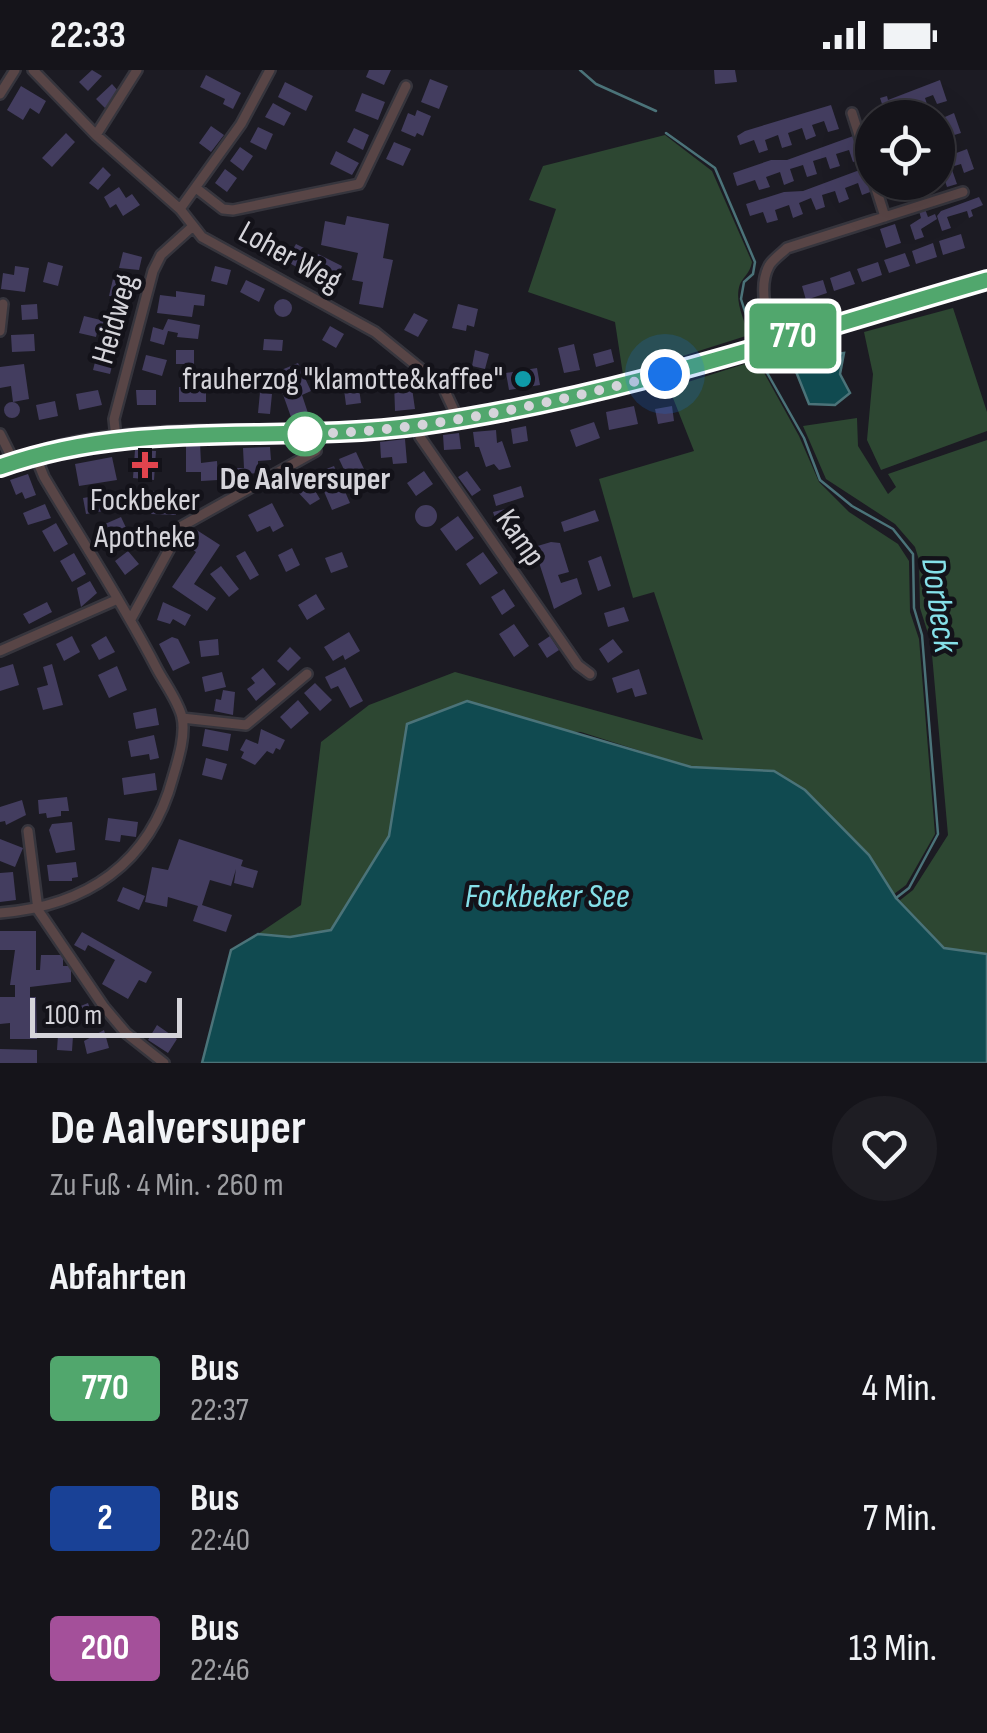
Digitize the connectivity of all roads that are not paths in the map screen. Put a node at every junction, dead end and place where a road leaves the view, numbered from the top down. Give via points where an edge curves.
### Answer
1 (14, 70) edge
2 (33, 70) edge
3 (138, 70) edge
4 (270, 70) edge
5 (45, 75) edge
6 (406, 86) dead end
7 (0, 94) edge
8 (852, 113) dead end
9 (855, 122) edge
10 (96, 136) junction
11 (196, 188) junction
12 (963, 192) dead end
13 (881, 200) edge
14 (180, 209) junction
15 (886, 217) junction
16 (192, 227) junction
17 (987, 280) edge
18 (4, 304) dead end
19 (0, 331) edge
20 (775, 341) junction
21 (458, 419) junction
22 (418, 426) junction
23 (0, 434) edge
24 (116, 438) junction
25 (316, 451) dead end
26 (35, 456) junction
27 (7, 465) edge
28 (118, 599) junction
29 (131, 619) junction
30 (0, 652) edge
31 (307, 674) dead end
32 (590, 674) dead end
33 (182, 718) junction
34 (28, 831) dead end
35 (38, 910) junction
36 (0, 914) edge
37 (164, 1063) edge

1 - 7 street
2 - 5 street, Loher Weg
3 - 10 street
4 - 11 street
5 - 10 street, Loher Weg
6 - 11 street via 359,184 233,210
8 - 9 street
10 - 14 street, Loher Weg
11 - 14 street
12 - 15 street
13 - 15 street
14 - 16 street, Loher Weg
15 - 20 street via 787,248 768,266 766,303
16 - 21 street, Loher Weg via 376,332 444,387
16 - 24 street, Heidweg via 153,271 114,419
17 - 20 main road
18 - 19 street
20 - 21 main road via 603,390
21 - 22 main road
22 - 24 main road
22 - 32 street, Kamp via 578,666
23 - 27 street
24 - 26 main road
25 - 29 street via 182,526
26 - 27 main road
26 - 28 street
28 - 29 street
28 - 30 street
29 - 33 street
31 - 33 street via 246,725
33 - 35 street via 180,753 152,830 104,881
34 - 35 street
35 - 36 street
35 - 37 street via 104,1007

